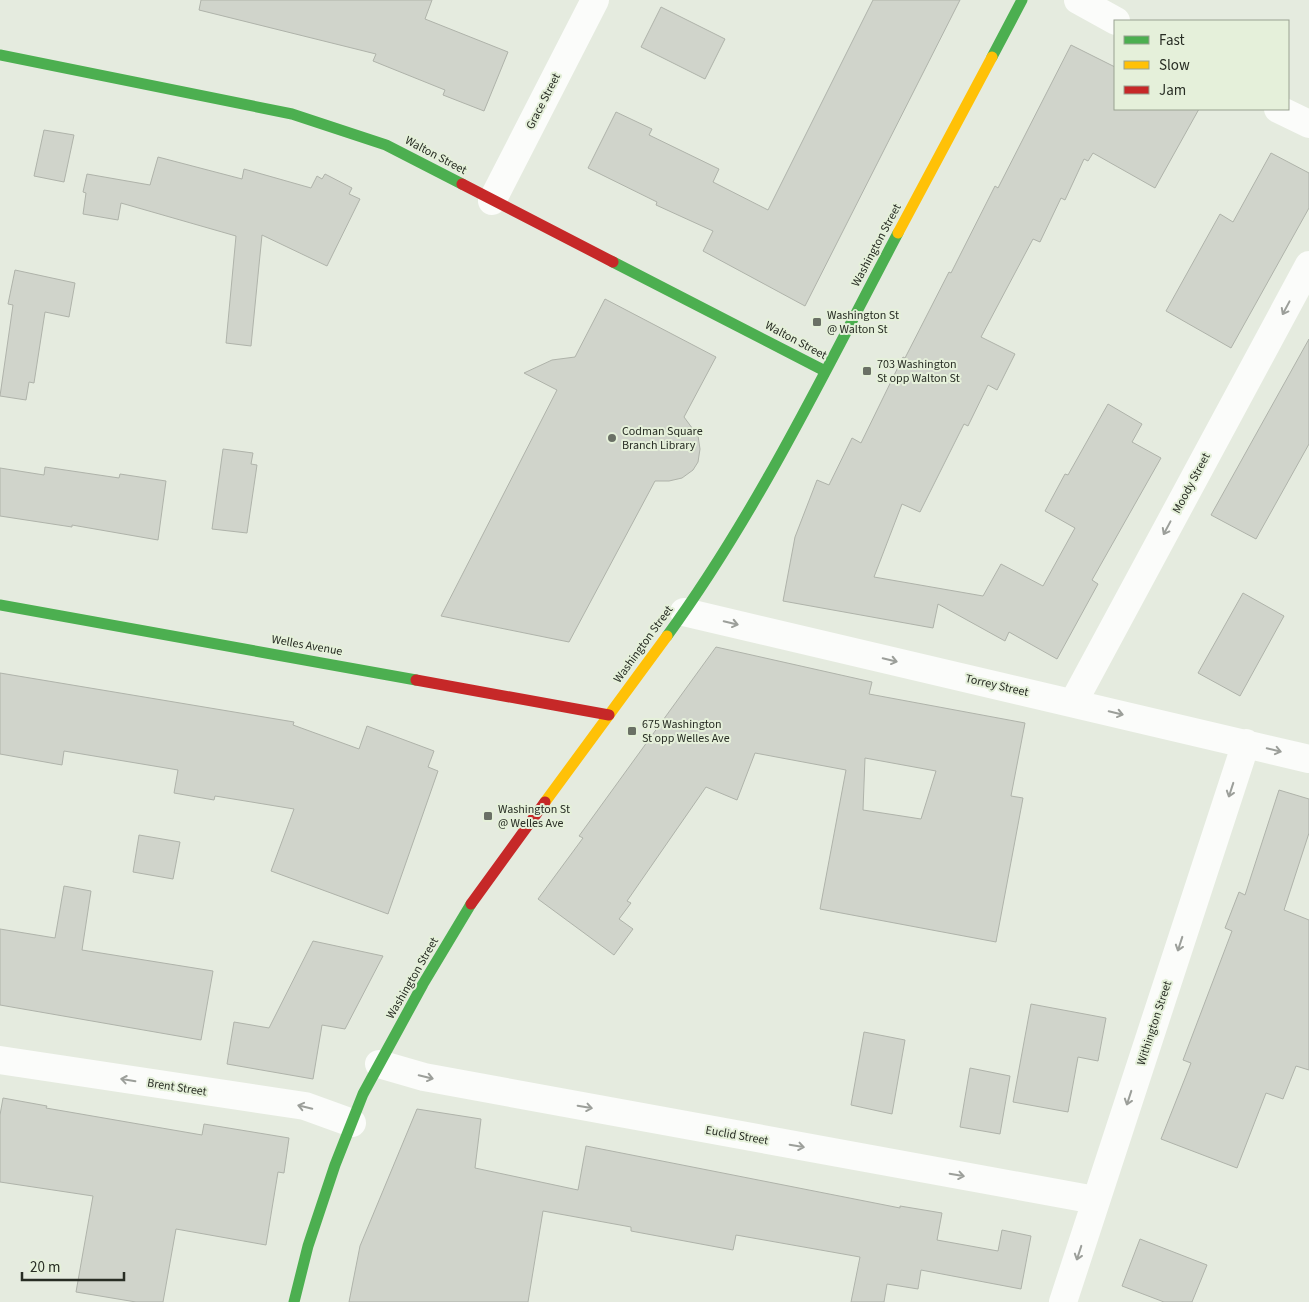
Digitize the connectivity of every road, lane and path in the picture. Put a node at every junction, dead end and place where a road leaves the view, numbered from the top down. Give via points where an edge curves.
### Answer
1 (594, 0) edge
2 (1022, 0) edge
3 (1078, 0) edge
4 (1114, 20) edge
5 (0, 55) edge
6 (1280, 110) edge
7 (1309, 124) edge
8 (492, 201) junction
9 (1309, 265) edge
10 (825, 371) junction
11 (0, 605) edge
12 (684, 612) junction
13 (1073, 702) junction
14 (609, 715) junction
15 (1246, 743) junction
16 (1309, 759) edge
17 (0, 1060) edge
18 (379, 1064) junction
19 (352, 1122) junction
20 (1095, 1200) junction
21 (294, 1302) edge
22 (1063, 1302) edge

1 - 8 street, Grace Street
2 - 10 main road, Washington Street
3 - 4 street
5 - 8 main road, Walton Street via 292,114 386,144
6 - 7 street
8 - 10 main road, Walton Street
9 -> 13 street, Moody Street
10 - 12 main road, Washington Street via 772,471
11 - 14 main road, Welles Avenue
12 -> 13 street, Torrey Street
12 - 14 main road, Washington Street
13 -> 15 street, Torrey Street
14 - 18 main road, Washington Street via 478,893
15 -> 16 street, Torrey Street
15 -> 20 street, Withington Street
19 -> 17 street, Brent Street via 304,1106
18 - 19 main road, Washington Street
18 -> 20 street, Euclid Street via 434,1079
19 - 21 main road, Washington Street via 334,1165
20 -> 22 street, Withington Street

